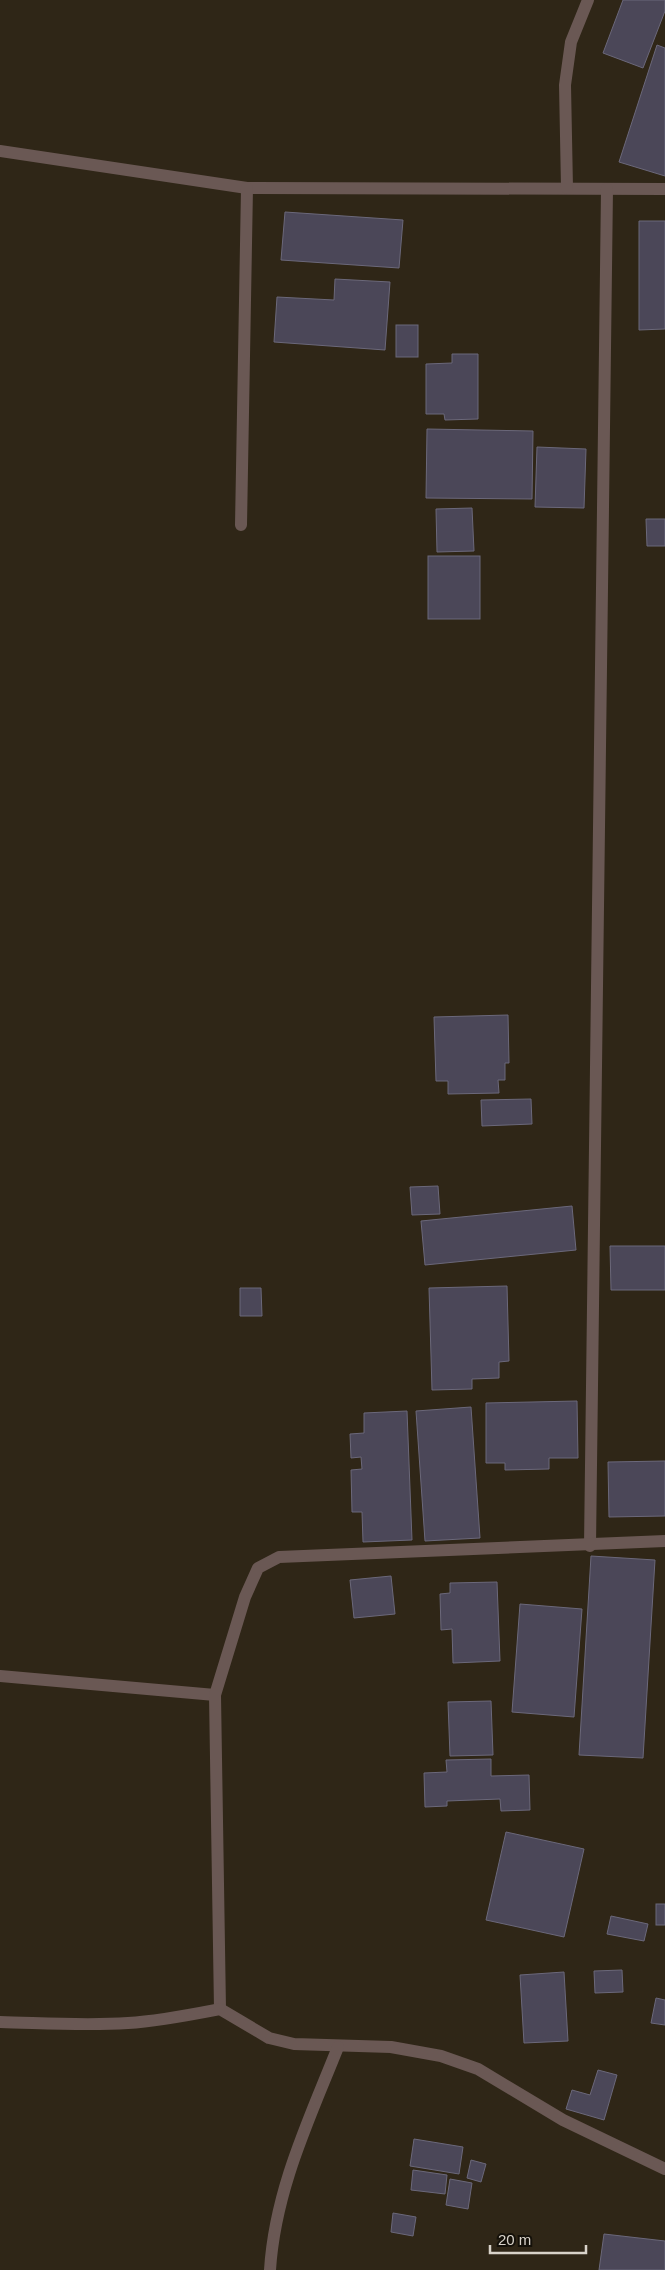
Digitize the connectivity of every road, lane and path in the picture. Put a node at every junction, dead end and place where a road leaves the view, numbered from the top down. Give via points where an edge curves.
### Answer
1 (588, 0) edge
2 (0, 151) edge
3 (247, 188) junction
4 (566, 188) junction
5 (607, 189) junction
6 (665, 189) edge
7 (241, 525) dead end
8 (665, 1542) edge
9 (590, 1546) junction
10 (0, 1676) edge
11 (215, 1695) junction
12 (220, 2009) junction
13 (0, 2022) edge
14 (338, 2047) junction
15 (665, 2169) edge
16 (270, 2270) edge

1 - 4 street via 571,42 565,85
2 - 3 street
3 - 4 street
3 - 7 street
4 - 5 street
5 - 6 street
5 - 9 street
8 - 9 street
9 - 11 street via 279,1557 258,1568 245,1597
10 - 11 street
11 - 12 street
12 - 13 street via 128,2023
12 - 14 street via 269,2038 294,2044
14 - 15 street via 391,2047 442,2056 478,2069 563,2120
14 - 16 street via 284,2182 272,2241

